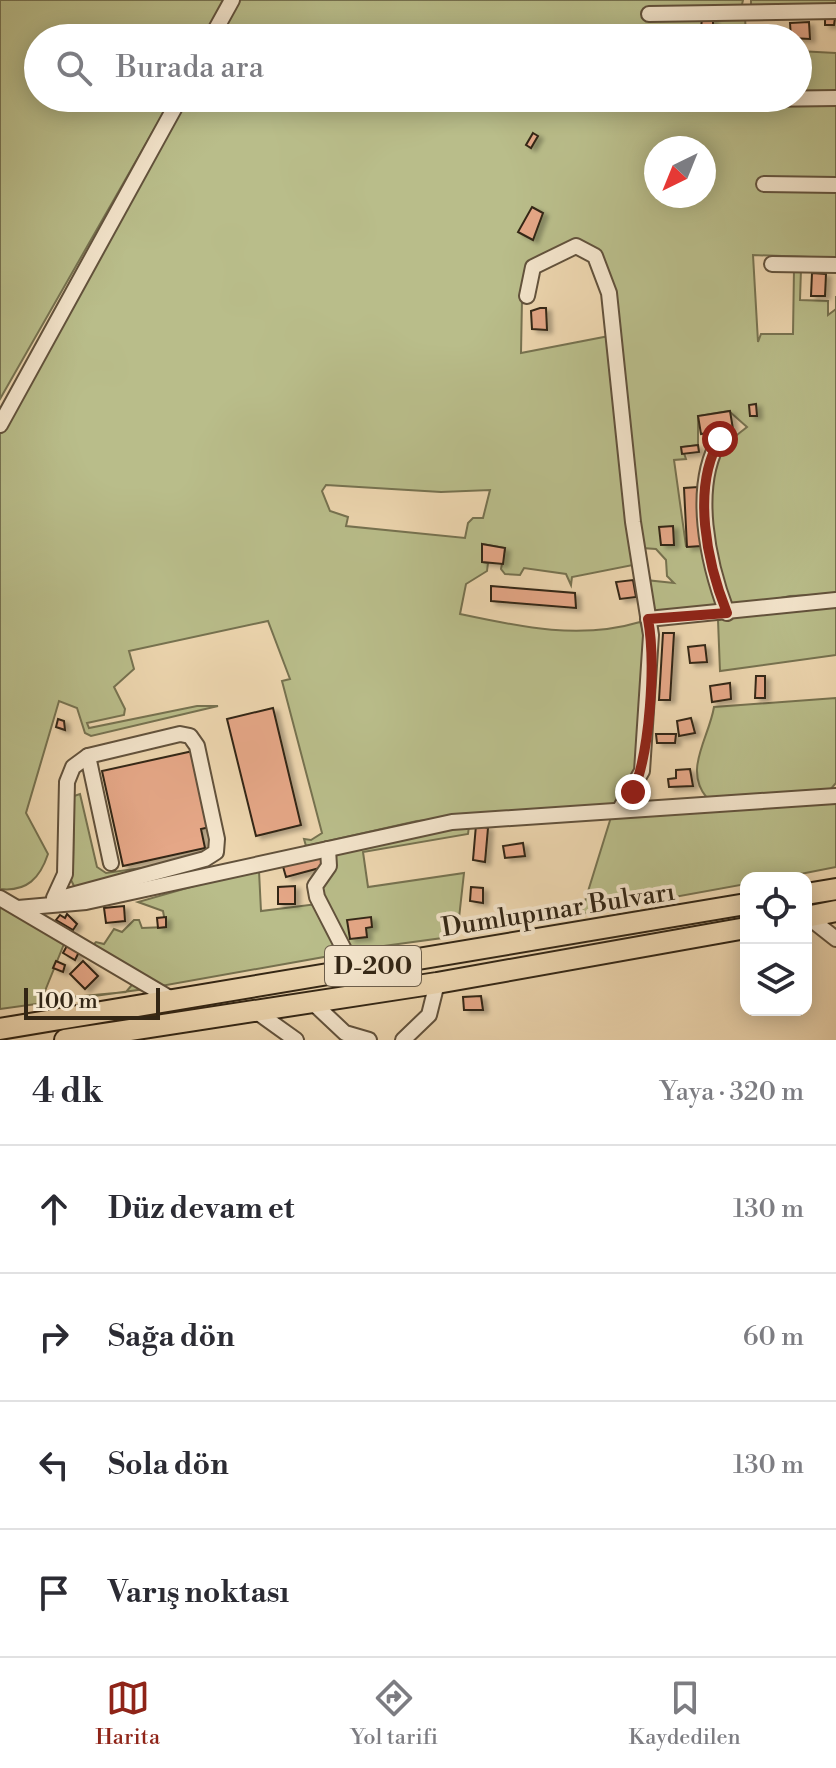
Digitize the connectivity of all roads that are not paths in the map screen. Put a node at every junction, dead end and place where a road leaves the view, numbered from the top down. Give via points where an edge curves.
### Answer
1 (232, 0) edge
2 (747, 6) edge
3 (836, 11) edge
4 (649, 14) dead end
5 (219, 24) edge
6 (812, 98) edge
7 (836, 98) edge
8 (172, 112) edge
9 (764, 184) dead end
10 (836, 185) edge
11 (772, 264) dead end
12 (836, 265) edge
13 (527, 296) dead end
14 (0, 425) edge
15 (720, 439) dead end
16 (836, 600) edge
17 (727, 613) junction
18 (648, 619) junction
19 (88, 756) junction
20 (836, 796) edge
21 (620, 809) junction
22 (328, 849) junction
23 (111, 863) dead end
24 (64, 877) junction
25 (836, 889) edge
26 (812, 893) edge
27 (74, 895) junction
28 (0, 898) edge
29 (48, 902) junction
30 (740, 905) edge
31 (18, 908) junction
32 (836, 911) edge
33 (812, 916) edge
34 (812, 921) edge
35 (740, 929) edge
36 (836, 939) edge
37 (354, 969) junction
38 (437, 983) junction
39 (173, 1000) junction
40 (310, 1000) junction
41 (254, 1010) junction
42 (0, 1029) edge
43 (65, 1040) edge
44 (296, 1040) edge
45 (369, 1040) edge
46 (403, 1040) edge

1 - 5 street
2 - 3 street
2 - 4 street
6 - 7 street
8 - 14 street
9 - 10 street
11 - 12 street
13 - 18 street via 533,267 559,253 576,246 601,265 611,305
15 - 17 street via 705,472 704,492 716,580
16 - 17 street
17 - 18 street
18 - 21 street via 651,654 642,771
19 - 23 street
19 - 24 street via 69,775
19 - 27 street via 190,736 197,746 218,846 205,859
20 - 21 street
21 - 22 street via 452,822
22 - 29 street via 102,899
22 - 37 street via 329,866 315,886 317,897
24 - 27 street
24 - 29 street
25 - 26 highway
27 - 29 street
28 - 31 street
29 - 31 street
30 - 37 highway, Dumlupınar Bulvarı / D-200
31 - 39 street
32 - 33 highway
34 - 36 street
35 - 38 highway, Dumlupınar Bulvarı
37 - 39 highway, Dumlupınar Bulvarı / D-200
38 - 40 highway, Dumlupınar Bulvarı
38 - 46 street via 429,1015
39 - 42 highway, Dumlupınar Bulvarı / D-200
40 - 41 highway, Dumlupınar Bulvarı
40 - 45 street via 345,1033
41 - 43 highway, Dumlupınar Bulvarı
41 - 44 street

